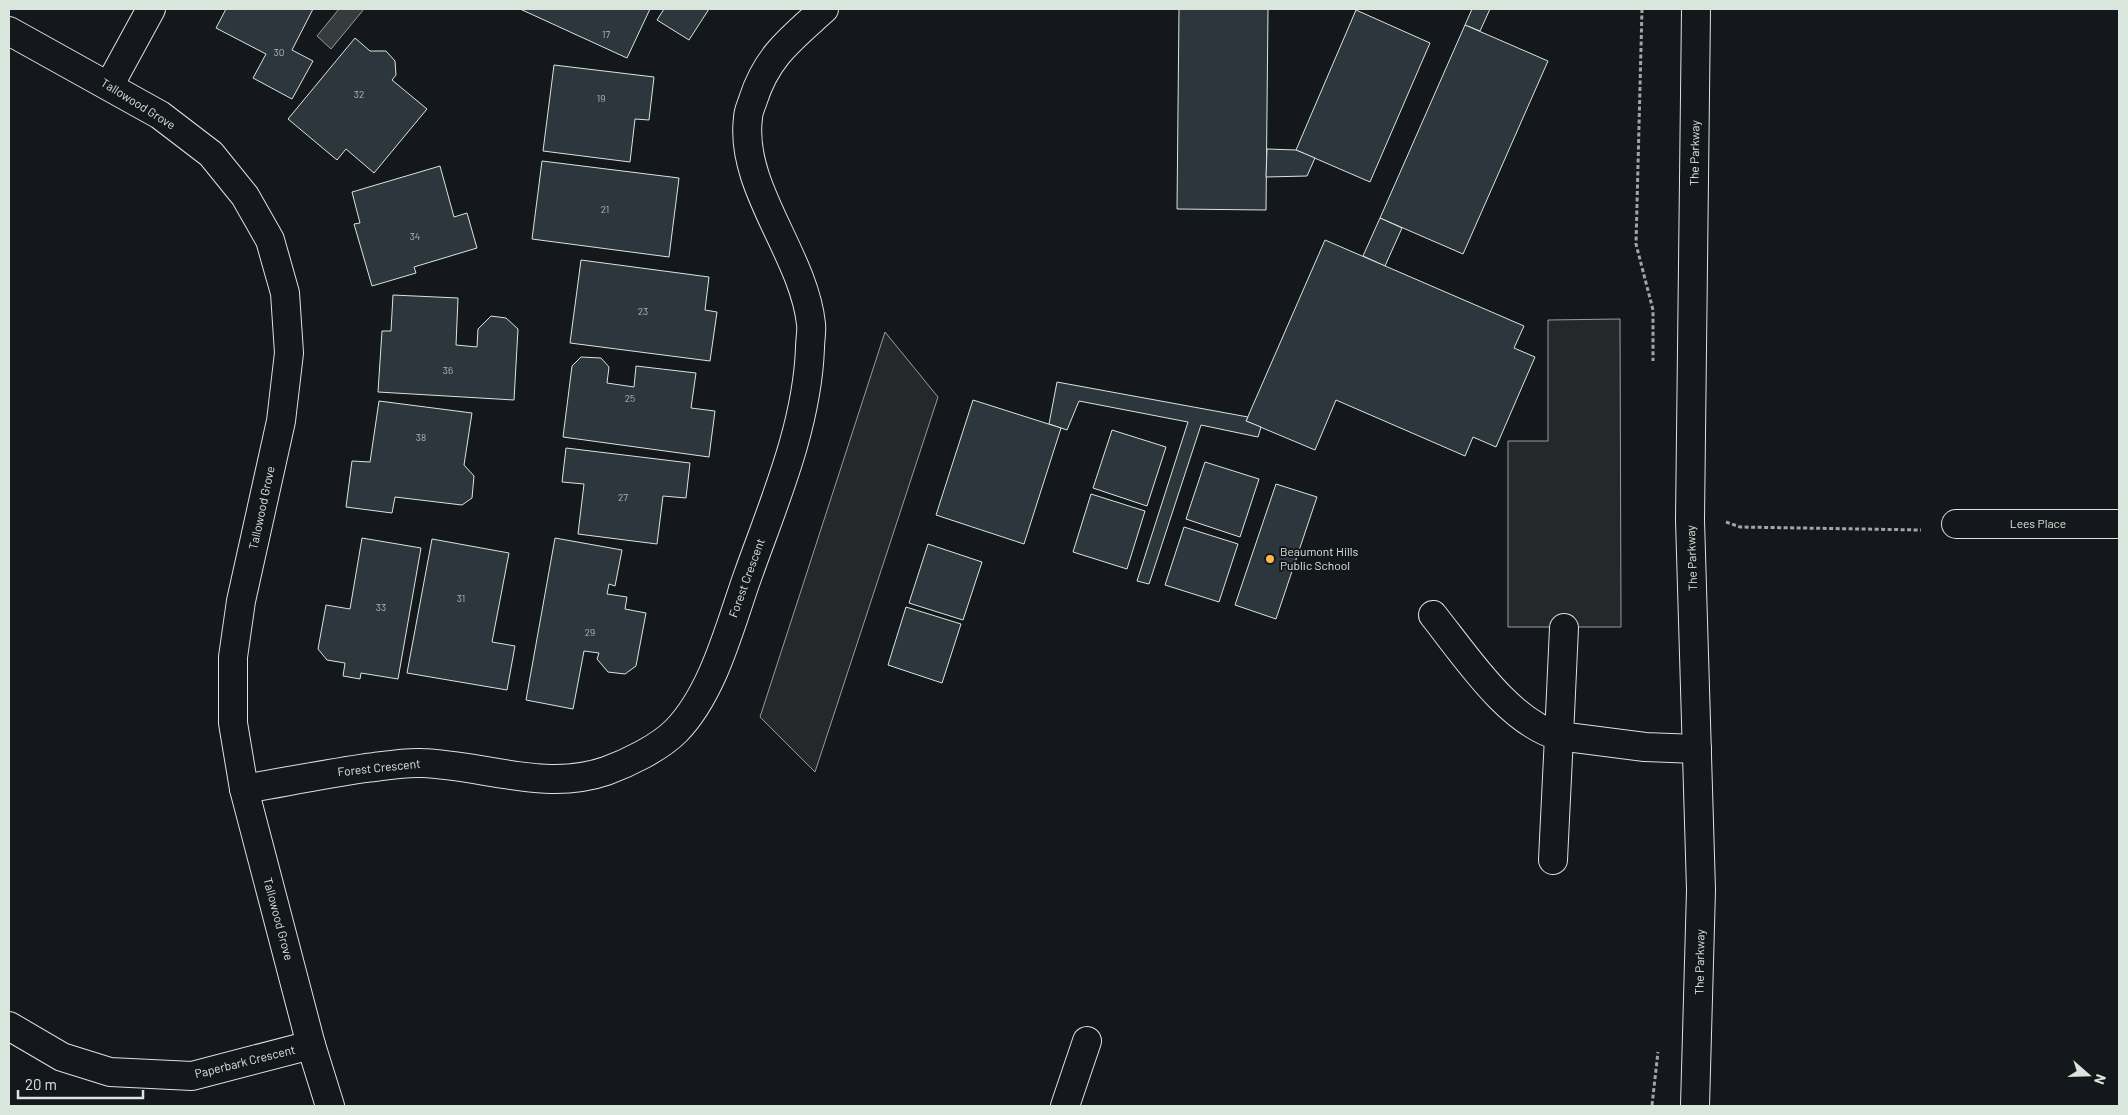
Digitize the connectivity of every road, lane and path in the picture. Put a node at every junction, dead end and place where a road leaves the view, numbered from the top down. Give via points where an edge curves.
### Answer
1 (151, 9) edge
2 (824, 9) edge
3 (1696, 9) edge
4 (9, 31) edge
5 (109, 86) junction
6 (1690, 520) junction
7 (1956, 524) joint
8 (2119, 524) edge
9 (1433, 616) dead end
10 (1564, 628) dead end
11 (1559, 736) junction
12 (1697, 749) junction
13 (244, 790) junction
14 (1553, 860) dead end
15 (9, 1026) edge
16 (1087, 1041) dead end
17 (311, 1044) junction
18 (330, 1106) edge
19 (1065, 1106) edge
20 (1695, 1106) edge

1 - 5 street
2 - 13 street, Forest Crescent via 772,57 758,85 748,117 748,152 800,282 811,324 809,372 786,469 715,667 697,703 675,732 643,754 604,772 561,779 523,778 468,767 419,762 330,773
3 - 6 street, The Parkway
4 - 5 street, Tallowood Grove
5 - 13 street, Tallowood Grove via 160,115 211,154 244,196 270,240 285,293 289,353 281,421 241,601 233,657 233,722
6 - 7 path via 1728,522 1740,527 1942,531
6 - 12 street, The Parkway
7 - 8 street, Lees Place
9 - 11 street via 1507,705 1532,726
10 - 11 street
11 - 12 street via 1645,747
11 - 14 street
12 - 20 street, The Parkway via 1701,890
13 - 17 street, Tallowood Grove
15 - 17 street, Paperbark Crescent via 62,1057 110,1072 192,1076
16 - 19 street
17 - 18 street, Tallowood Grove

